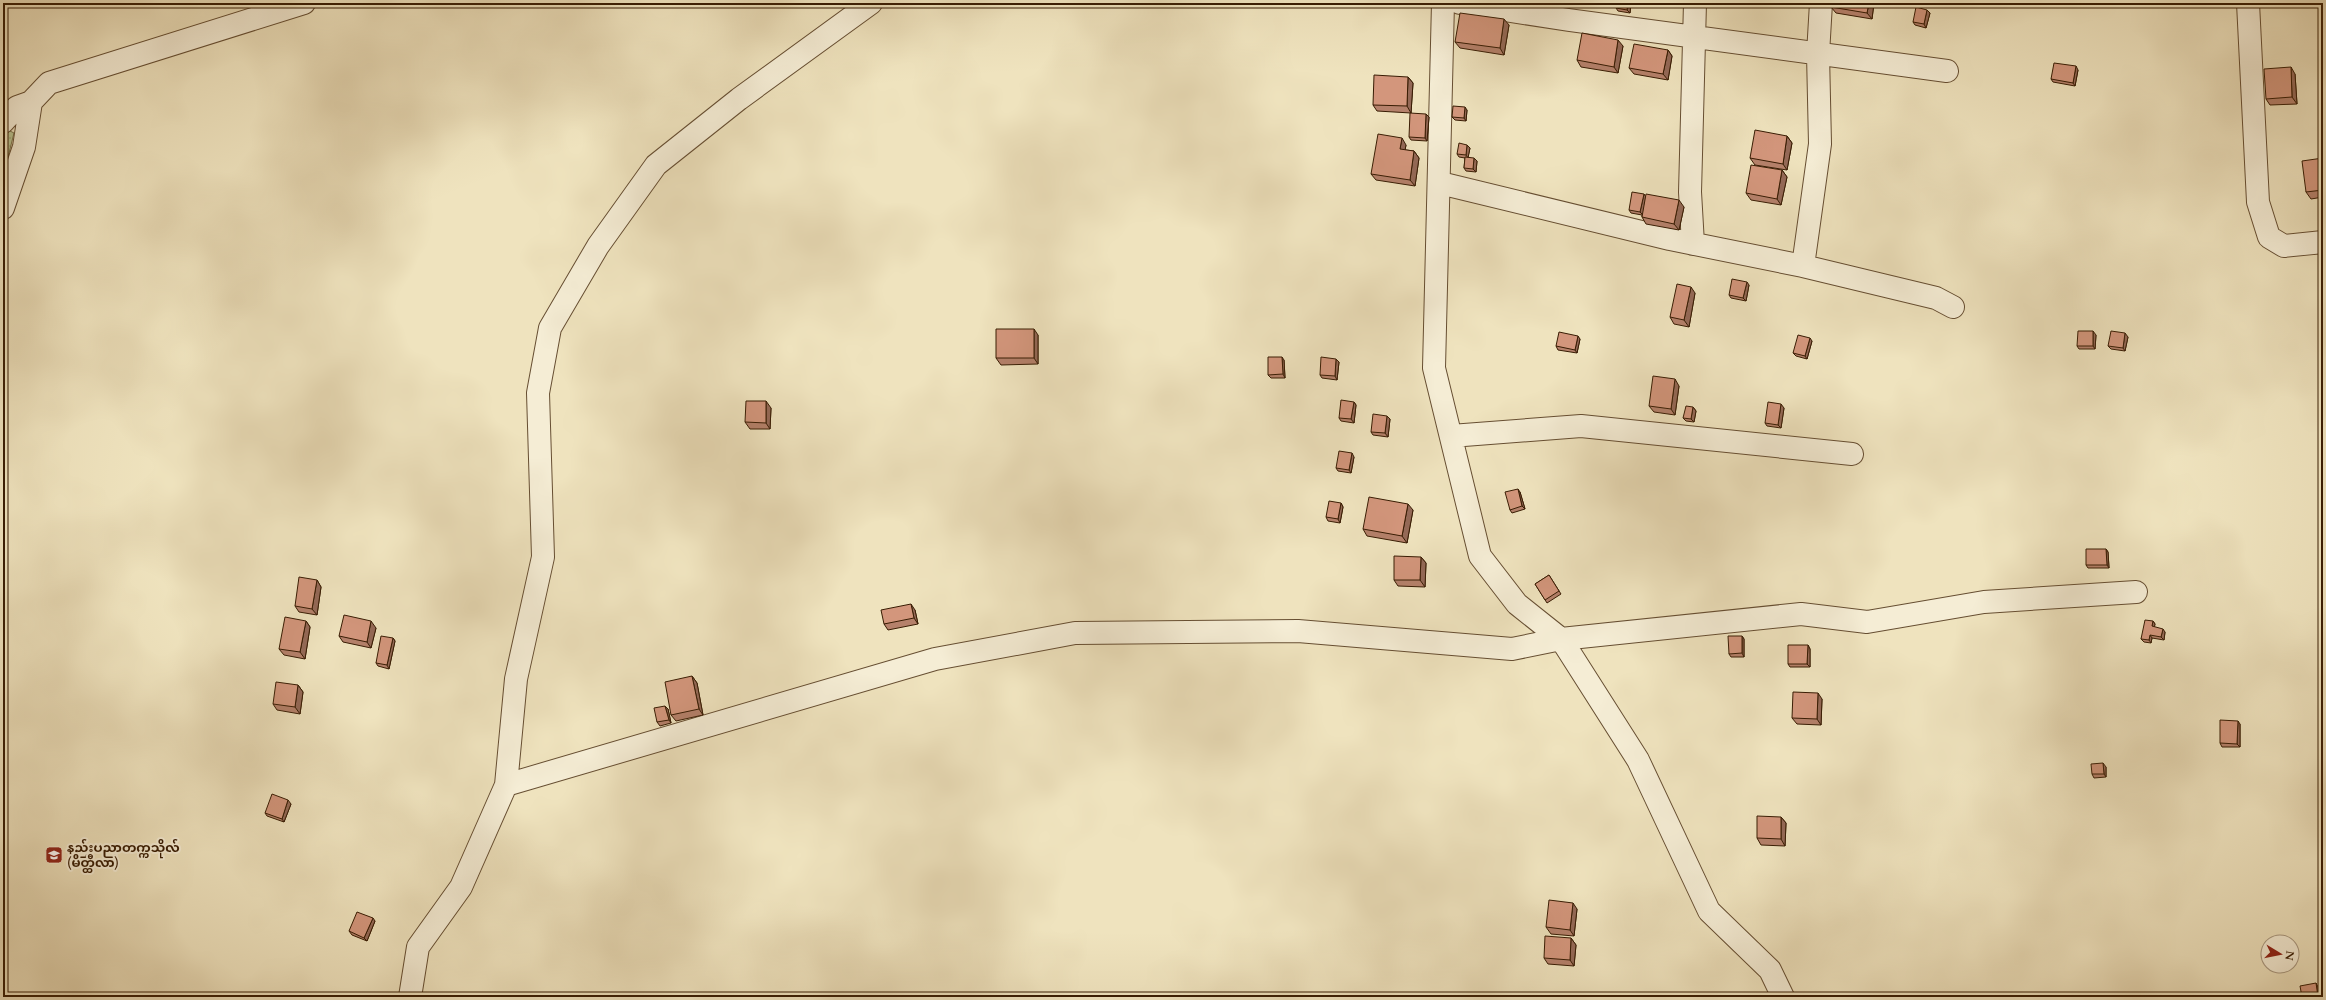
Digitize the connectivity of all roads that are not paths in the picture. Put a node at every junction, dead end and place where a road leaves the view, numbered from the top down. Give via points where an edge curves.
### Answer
1 (304, 3) edge
2 (871, 3) edge
3 (1443, 3) edge
4 (1460, 3) edge
5 (1695, 3) edge
6 (1821, 3) edge
7 (2248, 3) edge
8 (1569, 12) edge
9 (1696, 37) junction
10 (1818, 54) junction
11 (1947, 71) dead end
12 (31, 102) junction
13 (3, 122) edge
14 (1440, 183) junction
15 (3, 208) edge
16 (2323, 242) edge
17 (1693, 244) junction
18 (1803, 266) junction
19 (1953, 307) dead end
20 (1451, 436) junction
21 (1852, 454) dead end
22 (2136, 592) dead end
23 (1561, 639) junction
24 (506, 786) junction
25 (410, 997) edge
26 (1783, 997) edge

1 - 12 street via 49,83
2 - 24 street via 739,99 656,165 598,246 550,328 538,393 543,557 516,679
3 - 14 street
4 - 8 street
5 - 9 street
6 - 10 street
7 - 16 street via 2258,202 2269,237 2284,246
8 - 9 street
9 - 10 street
9 - 17 street via 1690,192
10 - 11 street
10 - 18 street via 1820,144
12 - 13 street via 17,107
12 - 15 street via 24,147
14 - 17 street
14 - 20 street via 1434,368
17 - 18 street
18 - 19 street via 1936,298
20 - 21 street via 1581,426
20 - 23 street via 1480,556 1517,604
22 - 23 street via 1984,602 1867,622 1802,614
23 - 24 street via 1512,649 1298,631 1075,633 935,659
23 - 26 street via 1638,760 1709,911 1770,970
24 - 25 street via 461,887 418,947

